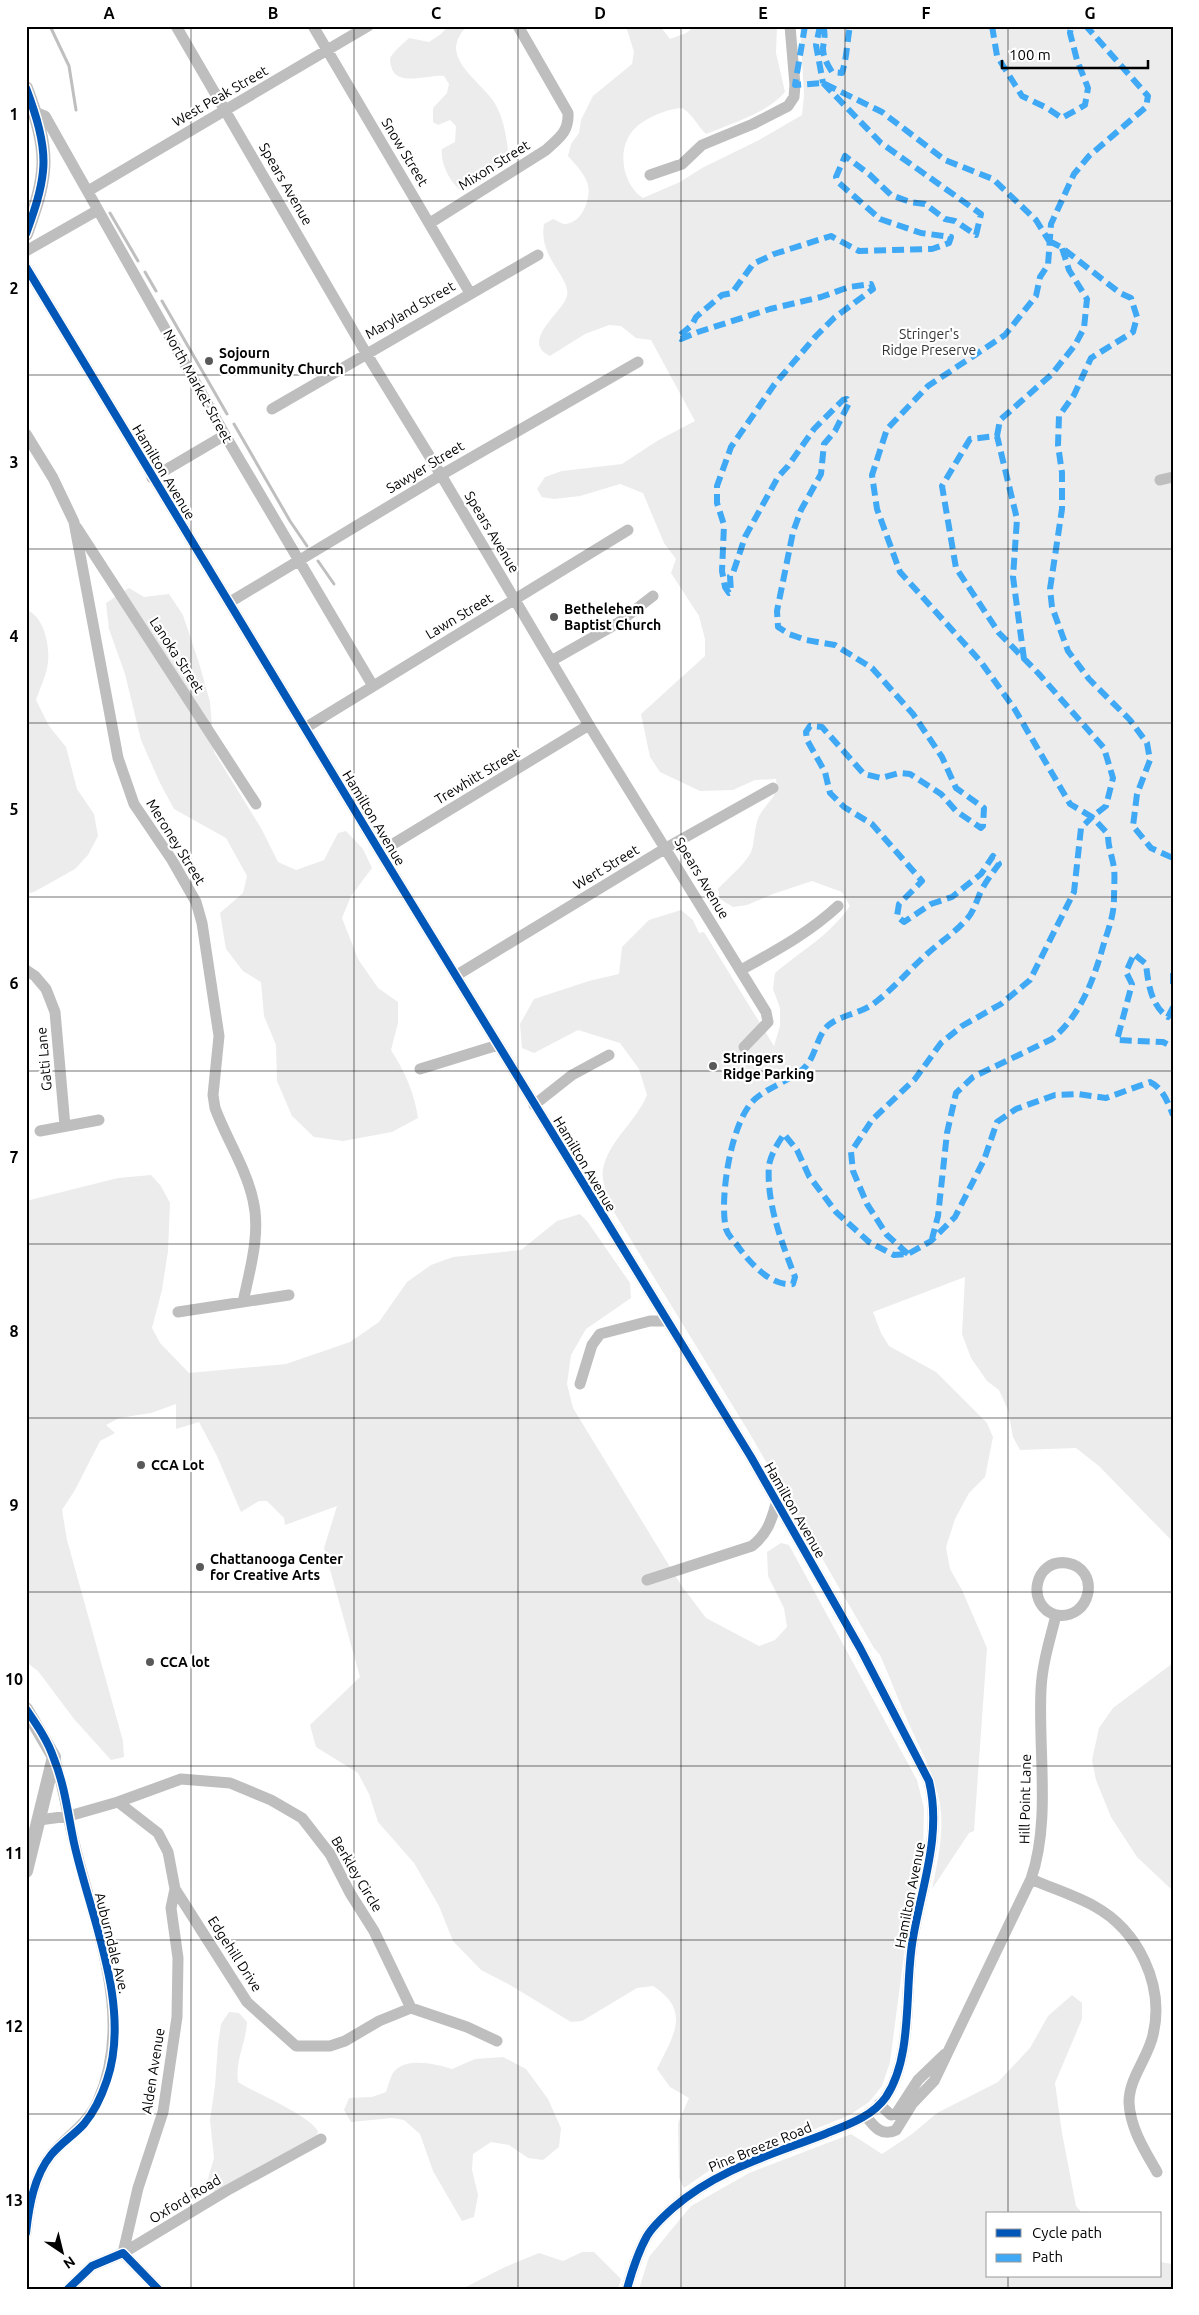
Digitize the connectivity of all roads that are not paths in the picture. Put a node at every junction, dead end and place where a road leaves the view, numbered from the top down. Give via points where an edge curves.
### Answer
1 (176, 26) edge
2 (313, 26) edge
3 (368, 26) edge
4 (518, 26) edge
5 (790, 26) edge
6 (327, 51) junction
7 (26, 88) edge
8 (226, 110) junction
9 (34, 112) junction
10 (650, 175) dead end
11 (88, 191) junction
12 (98, 210) junction
13 (430, 223) junction
14 (26, 234) edge
15 (26, 251) edge
16 (538, 255) dead end
17 (26, 266) edge
18 (470, 293) junction
19 (366, 353) junction
20 (638, 362) dead end
21 (272, 409) dead end
22 (26, 434) edge
23 (225, 435) junction
24 (441, 475) junction
25 (1173, 477) edge
26 (152, 478) junction
27 (1160, 480) dead end
28 (74, 522) junction
29 (628, 530) dead end
30 (299, 560) junction
31 (653, 596) dead end
32 (515, 600) junction
33 (230, 602) junction
34 (551, 661) junction
35 (373, 686) junction
36 (589, 725) junction
37 (305, 728) junction
38 (773, 788) dead end
39 (256, 804) dead end
40 (666, 848) junction
41 (380, 852) junction
42 (838, 906) dead end
43 (26, 970) edge
44 (741, 970) junction
45 (457, 975) junction
46 (498, 1045) junction
47 (744, 1046) dead end
48 (610, 1055) dead end
49 (420, 1069) dead end
50 (534, 1105) junction
51 (99, 1120) dead end
52 (65, 1126) junction
53 (40, 1131) dead end
54 (289, 1295) dead end
55 (243, 1302) junction
56 (178, 1312) dead end
57 (666, 1321) junction
58 (580, 1384) dead end
59 (776, 1504) junction
60 (647, 1580) dead end
61 (1056, 1615) junction
62 (26, 1709) edge
63 (54, 1757) junction
64 (118, 1802) junction
65 (69, 1816) junction
66 (39, 1820) junction
67 (26, 1871) edge
68 (1030, 1880) junction
69 (175, 1889) junction
70 (411, 2008) junction
71 (497, 2041) dead end
72 (910, 2099) junction
73 (879, 2104) junction
74 (866, 2116) junction
75 (321, 2140) dead end
76 (1157, 2172) dead end
77 (26, 2233) edge
78 (123, 2253) junction
79 (68, 2289) edge
80 (158, 2289) edge
81 (627, 2289) edge

1 - 8 street, Spears Avenue
2 - 6 street, Snow Street
3 - 6 street, West Peak Street
4 - 13 street, Mixon Street via 568,113 568,125 546,150
5 - 10 street via 795,85 794,97 788,106 702,145 682,164
6 - 8 street, West Peak Street
6 - 13 street, Snow Street
7 - 9 street
8 - 11 street, West Peak Street
8 - 19 street, Spears Avenue
9 - 11 street, North Market Street via 45,116
9 - 14 street via 44,169
11 - 12 street, North Market Street
12 - 15 street
12 - 23 street, North Market Street
13 - 18 street, Snow Street
16 - 18 street, Maryland Street
17 - 26 street, Hamilton Avenue
18 - 19 street, Maryland Street
19 - 21 street, Maryland Street
19 - 24 street, Spears Avenue
20 - 24 street, Sawyer Street
22 - 28 street, Meroney Street via 53,478
23 - 26 street
23 - 30 street, North Market Street
24 - 30 street, Sawyer Street
24 - 32 street, Spears Avenue
25 - 27 street
26 - 33 street, Hamilton Avenue
28 - 39 street, Lanoka Street
28 - 55 street, Meroney Street via 118,758 134,804 196,902 202,923 219,1036 213,1095 215,1108 253,1200 256,1221 254,1251
29 - 32 street, Lawn Street
30 - 33 street, Sawyer Street
30 - 35 street, North Market Street
31 - 34 street via 618,623
32 - 34 street, Spears Avenue
32 - 35 street, Lawn Street
33 - 37 street, Hamilton Avenue
34 - 36 street, Spears Avenue
35 - 37 street, Lawn Street
36 - 40 street, Spears Avenue
36 - 41 street, Trewhitt Street
37 - 41 street, Hamilton Avenue
38 - 40 street, Wert Street
40 - 44 street, Spears Avenue
40 - 45 street, Wert Street
41 - 45 street, Hamilton Avenue
42 - 44 street via 812,928
43 - 52 street, Gatti Lane via 46,990 55,1012
44 - 47 street, Spears Avenue via 766,1012 768,1022
45 - 46 street, Hamilton Avenue
46 - 49 street
46 - 50 street, Hamilton Avenue
48 - 50 street via 572,1075
50 - 57 street, Hamilton Avenue
51 - 52 street
52 - 53 street
54 - 55 street
55 - 56 street
57 - 58 street via 650,1321 600,1334 592,1345
57 - 59 street, Hamilton Avenue
59 - 60 street via 769,1528 752,1546
59 - 73 street, Hamilton Avenue via 860,1648 929,1781 932,1794 933,1841 912,1939 903,2046 897,2072 886,2097
61 - 61 street via 1040,1604 1037,1582 1049,1567 1069,1564 1085,1576 1088,1594 1077,1612
61 - 68 street, Hill Point Lane via 1042,1679 1041,1830
62 - 63 street
63 - 65 street, Auburndale Ave.
63 - 66 street
64 - 65 street, Berkley Circle
64 - 69 street via 158,1833 168,1852
64 - 70 street, Berkley Circle via 181,1778 230,1783 302,1818 330,1854 372,1926
65 - 66 street, Berkley Circle
65 - 77 street, Auburndale Ave. via 114,2004 114,2049 108,2080 96,2105 84,2124 51,2155 38,2176
66 - 67 street
68 - 72 street, Hill Point Lane via 945,2054
68 - 76 street via 1098,1909 1123,1928 1148,1968 1155,1998 1154,2029 1129,2101 1135,2130
69 - 70 street, Edgehill Drive via 247,2002 296,2046 330,2046
69 - 78 street, Alden Avenue via 171,1908 178,1958 177,2017 165,2103 138,2188
70 - 71 street
72 - 73 street, Hill Point Lane via 896,2114 888,2113
72 - 74 street, Hill Point Lane via 896,2130 892,2132 875,2128
73 - 74 street, Hamilton Avenue
74 - 81 street, Pine Breeze Road via 713,2178 688,2196 648,2234
75 - 78 street, Oxford Road via 226,2191
78 - 79 street, Oxford Road via 92,2266
78 - 80 street

